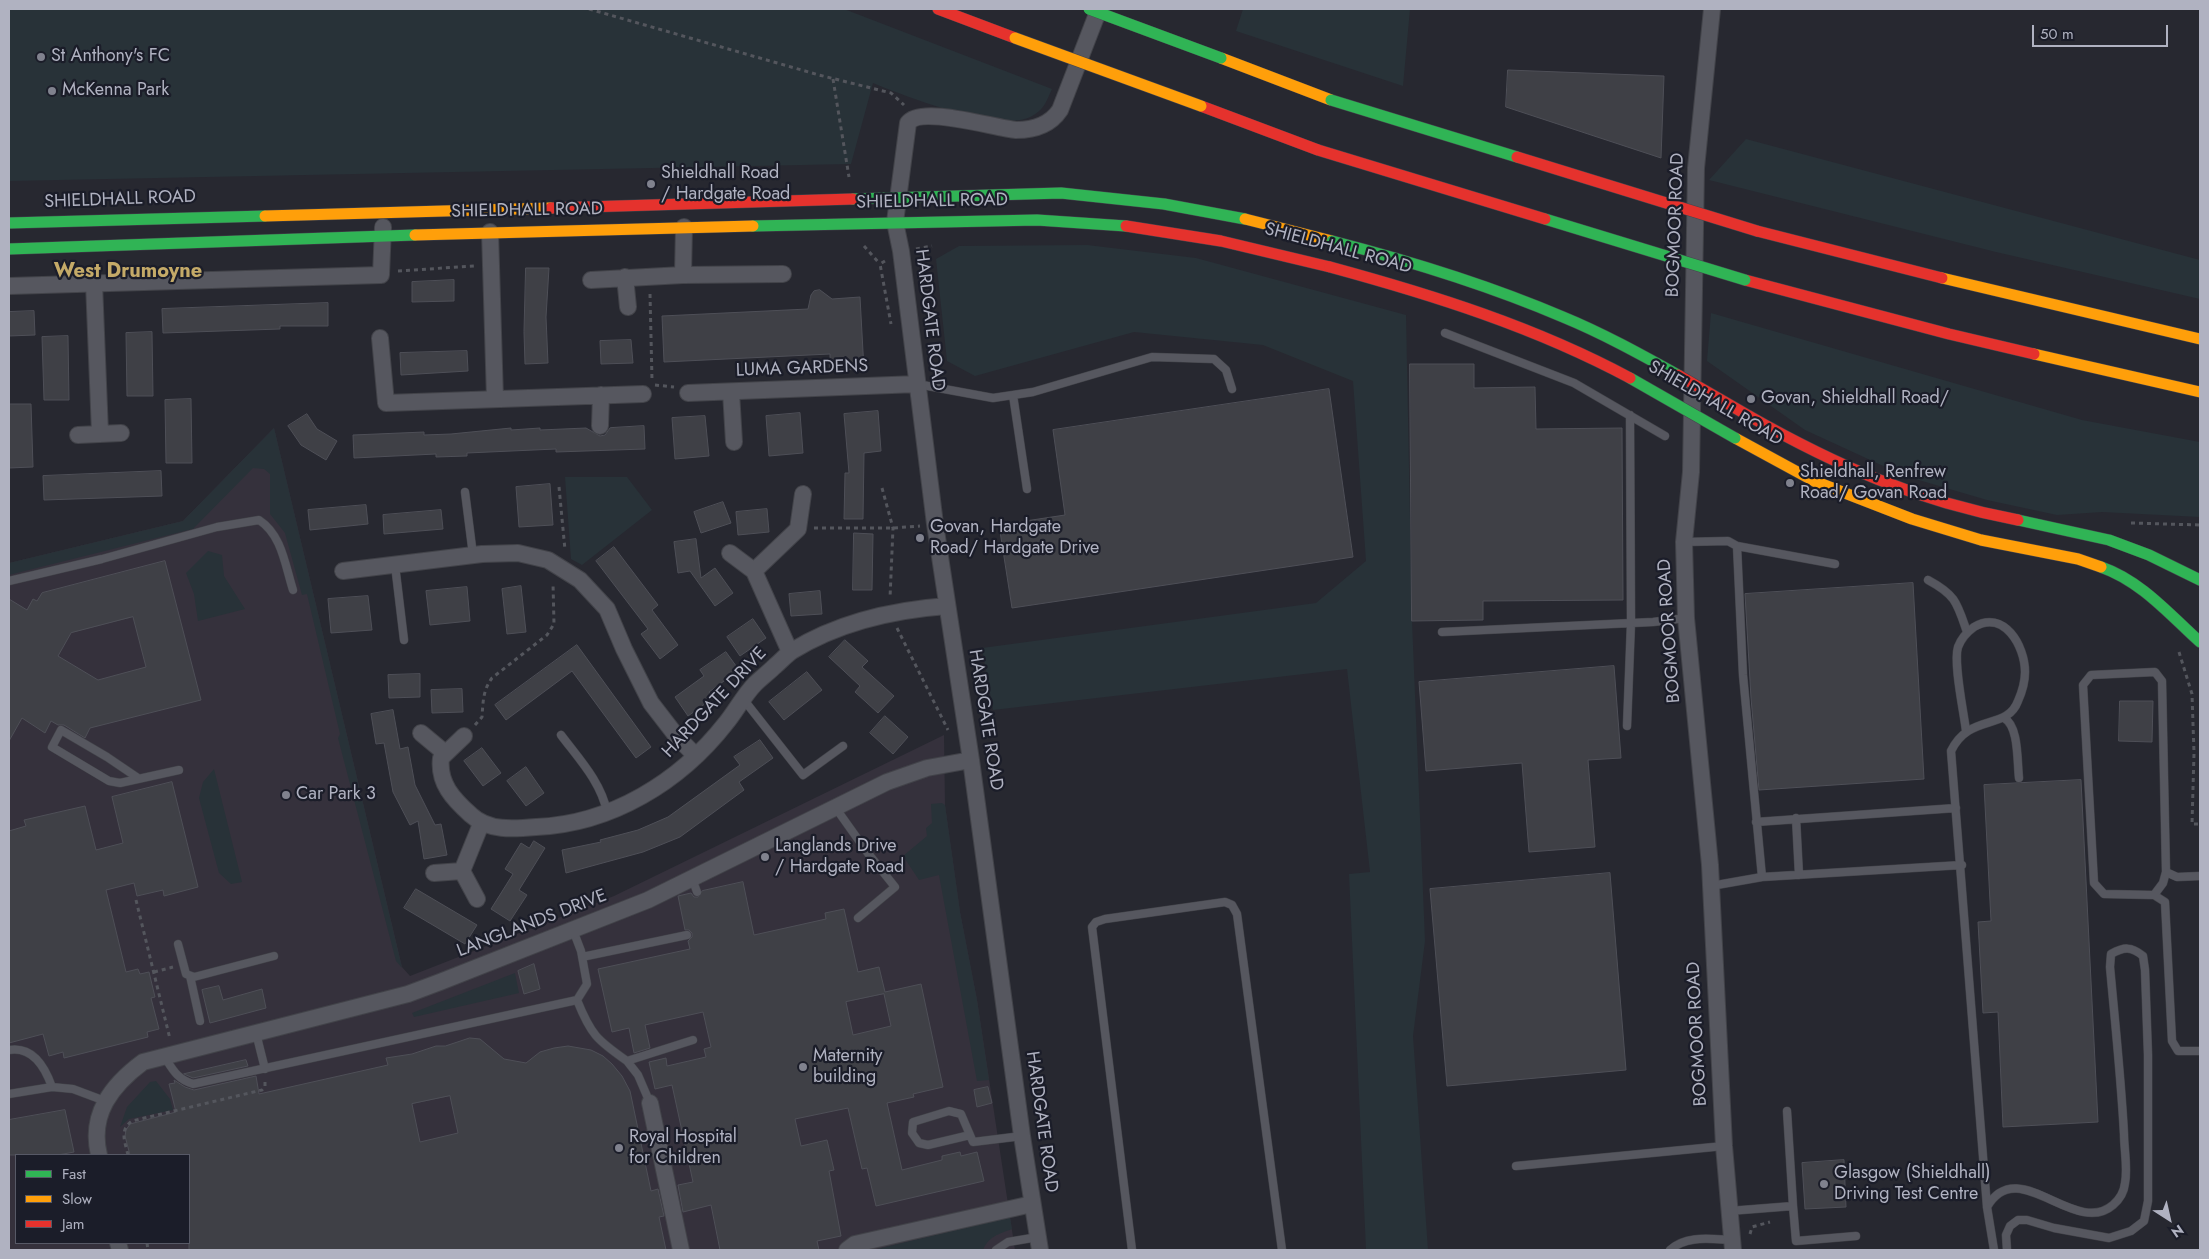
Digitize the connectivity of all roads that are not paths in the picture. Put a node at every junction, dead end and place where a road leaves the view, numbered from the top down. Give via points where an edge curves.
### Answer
1 (938, 9) edge
2 (1089, 9) edge
3 (1099, 9) edge
4 (1712, 9) edge
5 (898, 196) junction
6 (383, 212) junction
7 (896, 222) junction
8 (9, 223) edge
9 (684, 227) junction
10 (490, 232) junction
11 (382, 235) junction
12 (9, 249) edge
13 (784, 274) dead end
14 (684, 275) junction
15 (625, 277) junction
16 (591, 280) dead end
17 (94, 283) junction
18 (9, 286) edge
19 (628, 307) dead end
20 (1444, 333) dead end
21 (380, 338) dead end
22 (2200, 339) edge
23 (917, 384) junction
24 (1232, 389) dead end
25 (731, 392) junction
26 (2200, 392) edge
27 (688, 393) road end
28 (643, 394) dead end
29 (600, 395) junction
30 (1013, 395) junction
31 (495, 398) junction
32 (1630, 415) junction
33 (600, 426) dead end
34 (121, 433) dead end
35 (100, 434) junction
36 (78, 435) dead end
37 (1665, 436) dead end
38 (734, 442) dead end
39 (1027, 489) dead end
40 (466, 492) dead end
41 (803, 494) dead end
42 (1684, 542) junction
43 (1737, 546) junction
44 (730, 553) dead end
45 (473, 555) junction
46 (1834, 564) dead end
47 (395, 565) junction
48 (343, 571) dead end
49 (754, 571) junction
50 (1928, 580) dead end
51 (2200, 580) edge
52 (9, 581) edge
53 (293, 590) dead end
54 (947, 606) junction
55 (1686, 618) junction
56 (1631, 623) junction
57 (1442, 632) dead end
58 (1966, 632) junction
59 (404, 640) dead end
60 (2200, 642) edge
61 (790, 652) junction
62 (744, 700) junction
63 (2004, 718) junction
64 (1626, 726) dead end
65 (1966, 731) junction
66 (421, 733) dead end
67 (561, 735) dead end
68 (464, 736) road end
69 (843, 746) dead end
70 (445, 753) junction
71 (696, 756) junction
72 (971, 760) junction
73 (179, 770) dead end
74 (138, 778) junction
75 (2019, 778) dead end
76 (836, 807) junction
77 (1956, 808) junction
78 (607, 812) junction
79 (1796, 818) junction
80 (1756, 822) junction
81 (481, 824) junction
82 (1962, 865) junction
83 (462, 871) junction
84 (2166, 872) junction
85 (434, 874) dead end
86 (1799, 875) junction
87 (2200, 876) edge
88 (1762, 877) junction
89 (1710, 886) junction
90 (2154, 895) junction
91 (477, 899) dead end
92 (858, 918) dead end
93 (573, 930) junction
94 (687, 935) dead end
95 (178, 944) dead end
96 (274, 956) dead end
97 (582, 957) junction
98 (190, 976) junction
99 (577, 1000) junction
100 (200, 1021) dead end
101 (256, 1033) junction
102 (693, 1040) dead end
103 (9, 1050) edge
104 (2200, 1051) edge
105 (169, 1055) junction
106 (627, 1061) junction
107 (265, 1069) junction
108 (52, 1087) junction
109 (9, 1094) edge
110 (105, 1101) junction
111 (650, 1103) joint
112 (1787, 1111) dead end
113 (970, 1135) junction
114 (1022, 1136) junction
115 (1724, 1146) junction
116 (99, 1154) edge
117 (1516, 1166) dead end
118 (1032, 1204) junction
119 (1793, 1206) junction
120 (1987, 1206) junction
121 (1729, 1211) junction
122 (1856, 1236) dead end
123 (1039, 1244) edge
124 (1732, 1245) edge
125 (681, 1250) edge
126 (847, 1250) edge
127 (996, 1250) edge
128 (1132, 1250) edge
129 (1282, 1250) edge
130 (1670, 1250) edge
131 (1994, 1250) edge
132 (2008, 1250) edge

1 - 26 main road, bridge via 1318,150 1745,280 1949,334
2 - 22 main road, bridge via 1331,100 1757,231
3 - 5 street, HARDGATE ROAD via 1056,117 1028,130 1016,130 943,117 917,116 908,123
4 - 42 street, BOGMOOR ROAD via 1696,168 1691,472
5 - 6 main road, SHIELDHALL ROAD
5 - 7 street, HARDGATE ROAD
5 - 51 main road, SHIELDHALL ROAD, bridge via 1052,192 1110,195 1222,212 1264,222 1480,284 1565,318 1660,364 1813,452 1902,489 1984,514 2120,543
6 - 8 main road, SHIELDHALL ROAD
6 - 11 street
7 - 9 main road, SHIELDHALL ROAD
7 - 23 street, HARDGATE ROAD
7 - 60 main road, SHIELDHALL ROAD, bridge via 1037,220 1123,224 1205,236 1283,253 1434,296 1557,342 1624,375 1814,481 1888,511 1962,535 2078,560 2118,573 2142,588
9 - 10 main road, SHIELDHALL ROAD
9 - 14 street
10 - 11 main road, SHIELDHALL ROAD
10 - 31 street
11 - 12 main road, SHIELDHALL ROAD
11 - 17 street via 381,275
13 - 14 street
14 - 15 street
15 - 16 street
15 - 19 street
17 - 18 street
17 - 35 street
20 - 32 lane via 1574,383
21 - 31 street via 386,403
23 - 25 street, LUMA GARDENS
23 - 30 lane via 994,398
23 - 54 street, HARDGATE ROAD
24 - 30 lane via 1226,370 1214,359 1152,357
25 - 27 street, LUMA GARDENS
25 - 38 street
28 - 29 street
29 - 31 street
29 - 33 street
30 - 39 lane
32 - 37 lane
32 - 56 lane
34 - 35 street
35 - 36 street
40 - 45 lane
41 - 49 street via 798,528
42 - 43 lane via 1728,541
42 - 55 street, BOGMOOR ROAD
43 - 46 lane
43 - 80 lane via 1743,676
44 - 49 street
45 - 47 street
45 - 71 street via 518,553 552,562 580,580 607,609 651,703
47 - 48 street
47 - 59 lane
49 - 61 street
50 - 58 lane via 1951,594
52 - 53 lane via 102,559 217,526 260,520 270,527 278,541
54 - 61 street, HARDGATE DRIVE via 854,622 823,633
54 - 72 street, HARDGATE ROAD
55 - 56 lane
55 - 89 street, BOGMOOR ROAD
56 - 57 lane
56 - 64 lane
58 - 63 lane via 1981,623 1994,622 2005,626 2022,651 2024,684 2018,704
58 - 65 lane via 1958,648
61 - 62 street, HARDGATE DRIVE via 754,685
62 - 69 lane via 803,774
62 - 71 street, HARDGATE DRIVE
63 - 65 lane
63 - 75 lane via 2014,729
65 - 77 lane via 1957,739 1952,751
66 - 70 street
67 - 78 lane via 604,796
68 - 70 street
70 - 81 street via 440,766 444,784
71 - 78 street, HARDGATE DRIVE via 642,797
72 - 76 street, LANGLANDS DRIVE via 927,768 887,782
72 - 114 street, HARDGATE ROAD
73 - 74 lane
74 - 74 lane via 120,783 109,781 52,747 61,730
76 - 92 lane via 866,852 895,887
76 - 93 street, LANGLANDS DRIVE via 694,885
77 - 79 lane
77 - 82 lane
78 - 81 street, HARDGATE DRIVE via 575,823 544,827
79 - 80 lane
79 - 86 lane
80 - 88 lane
81 - 83 street
82 - 86 lane
82 - 120 lane
83 - 85 street
83 - 91 street
84 - 87 lane via 2177,877
84 - 90 lane
84 - 90 lane via 2162,681 2155,672 2091,675 2083,685 2094,883 2104,894
86 - 88 lane
88 - 89 lane
89 - 115 street, BOGMOOR ROAD
90 - 104 lane via 2165,902 2172,1041 2178,1051
93 - 97 lane
93 - 101 street, LANGLANDS DRIVE via 408,994
94 - 97 lane
95 - 98 lane via 186,974
96 - 98 lane
97 - 99 lane via 587,984
98 - 100 lane
99 - 106 lane via 587,1025 600,1042
99 - 107 lane
101 - 105 street, LANGLANDS DRIVE
101 - 107 lane
102 - 106 lane
103 - 108 lane via 23,1050 36,1058 46,1070
105 - 107 lane via 175,1074 193,1084
105 - 110 street, LANGLANDS DRIVE via 143,1062 118,1082
106 - 111 lane via 638,1075
108 - 109 lane
108 - 110 lane via 72,1089
110 - 116 street, LANGLANDS DRIVE via 97,1133
111 - 125 street
112 - 119 lane
113 - 113 lane via 961,1114 955,1112 913,1122 912,1133 919,1143 928,1145
113 - 114 lane via 974,1142
114 - 118 street, HARDGATE ROAD
115 - 117 lane
115 - 121 street, BOGMOOR ROAD
118 - 123 street, HARDGATE ROAD
118 - 126 street via 855,1244
119 - 121 lane
119 - 122 lane via 1796,1240
120 - 131 lane
120 - 132 lane via 1993,1196 2013,1187 2093,1213 2107,1210 2120,1199 2126,1182 2110,967 2112,954 2124,947 2134,949 2143,956 2146,979 2148,1201 2144,1220 2131,1231 2109,1238 2018,1220 2006,1235
121 - 124 street, BOGMOOR ROAD
123 - 127 lane via 1008,1242
124 - 130 lane via 1696,1239 1680,1242
128 - 129 lane via 1092,927 1106,919 1225,902 1232,905 1237,914

